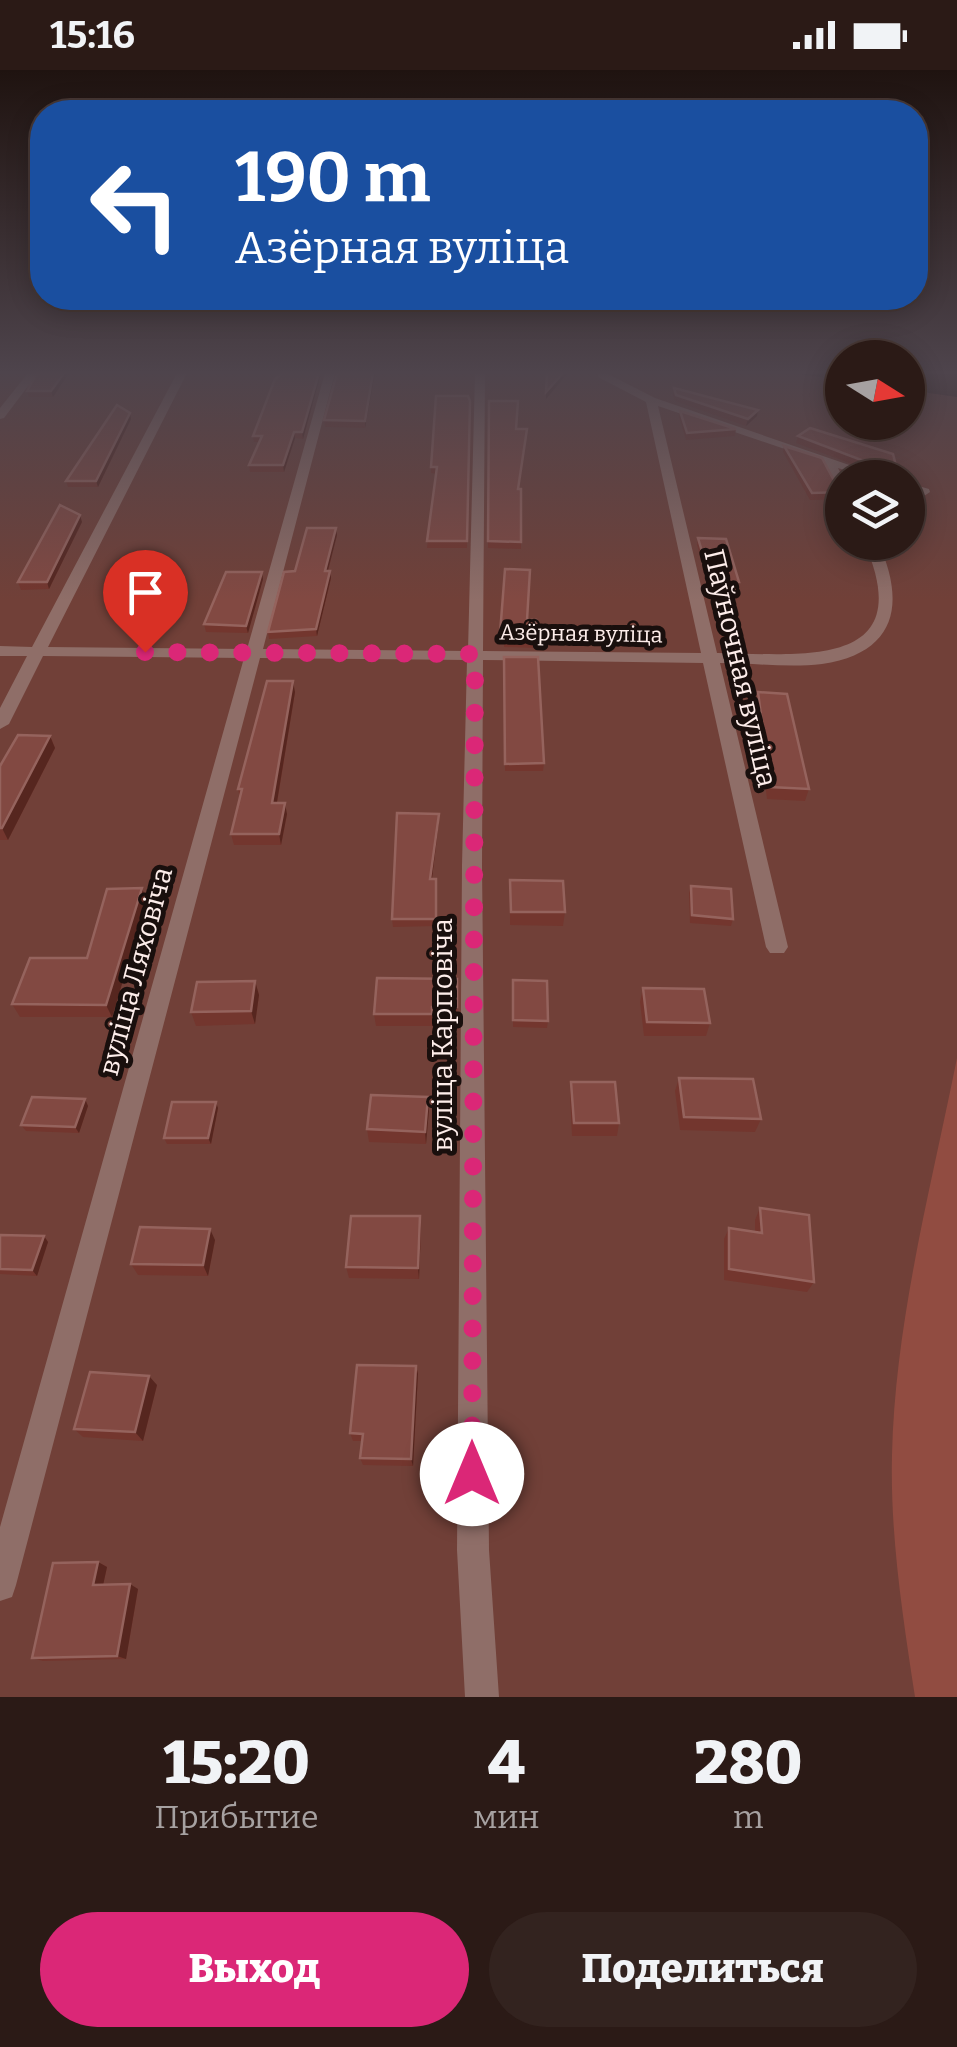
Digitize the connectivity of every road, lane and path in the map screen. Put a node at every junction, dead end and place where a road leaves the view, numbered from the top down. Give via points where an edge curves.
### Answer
1 (142, 449) edge
2 (309, 449) edge
3 (479, 449) edge
4 (662, 449) edge
5 (795, 449) edge
6 (828, 460) edge
7 (878, 560) edge
8 (38, 650) junction
9 (0, 651) edge
10 (252, 653) junction
11 (475, 654) junction
12 (710, 657) junction
13 (0, 724) edge
14 (777, 947) dead end
15 (0, 1585) edge
16 (482, 1697) edge

1 - 8 street
2 - 10 street, вуліца Ляховіча
3 - 11 street, вуліца Карповіча
4 - 12 street, Паўночная вуліца
5 - 6 street
7 - 12 street, Азёрная вуліца via 888,584 883,621 854,650 801,660
8 - 9 street, Азёрная вуліца
8 - 10 street, Азёрная вуліца
8 - 13 street
10 - 11 street, Азёрная вуліца
10 - 15 street, вуліца Ляховіча
11 - 12 street, Азёрная вуліца
11 - 16 street, вуліца Карповіча via 472,1550
12 - 14 street, Паўночная вуліца

